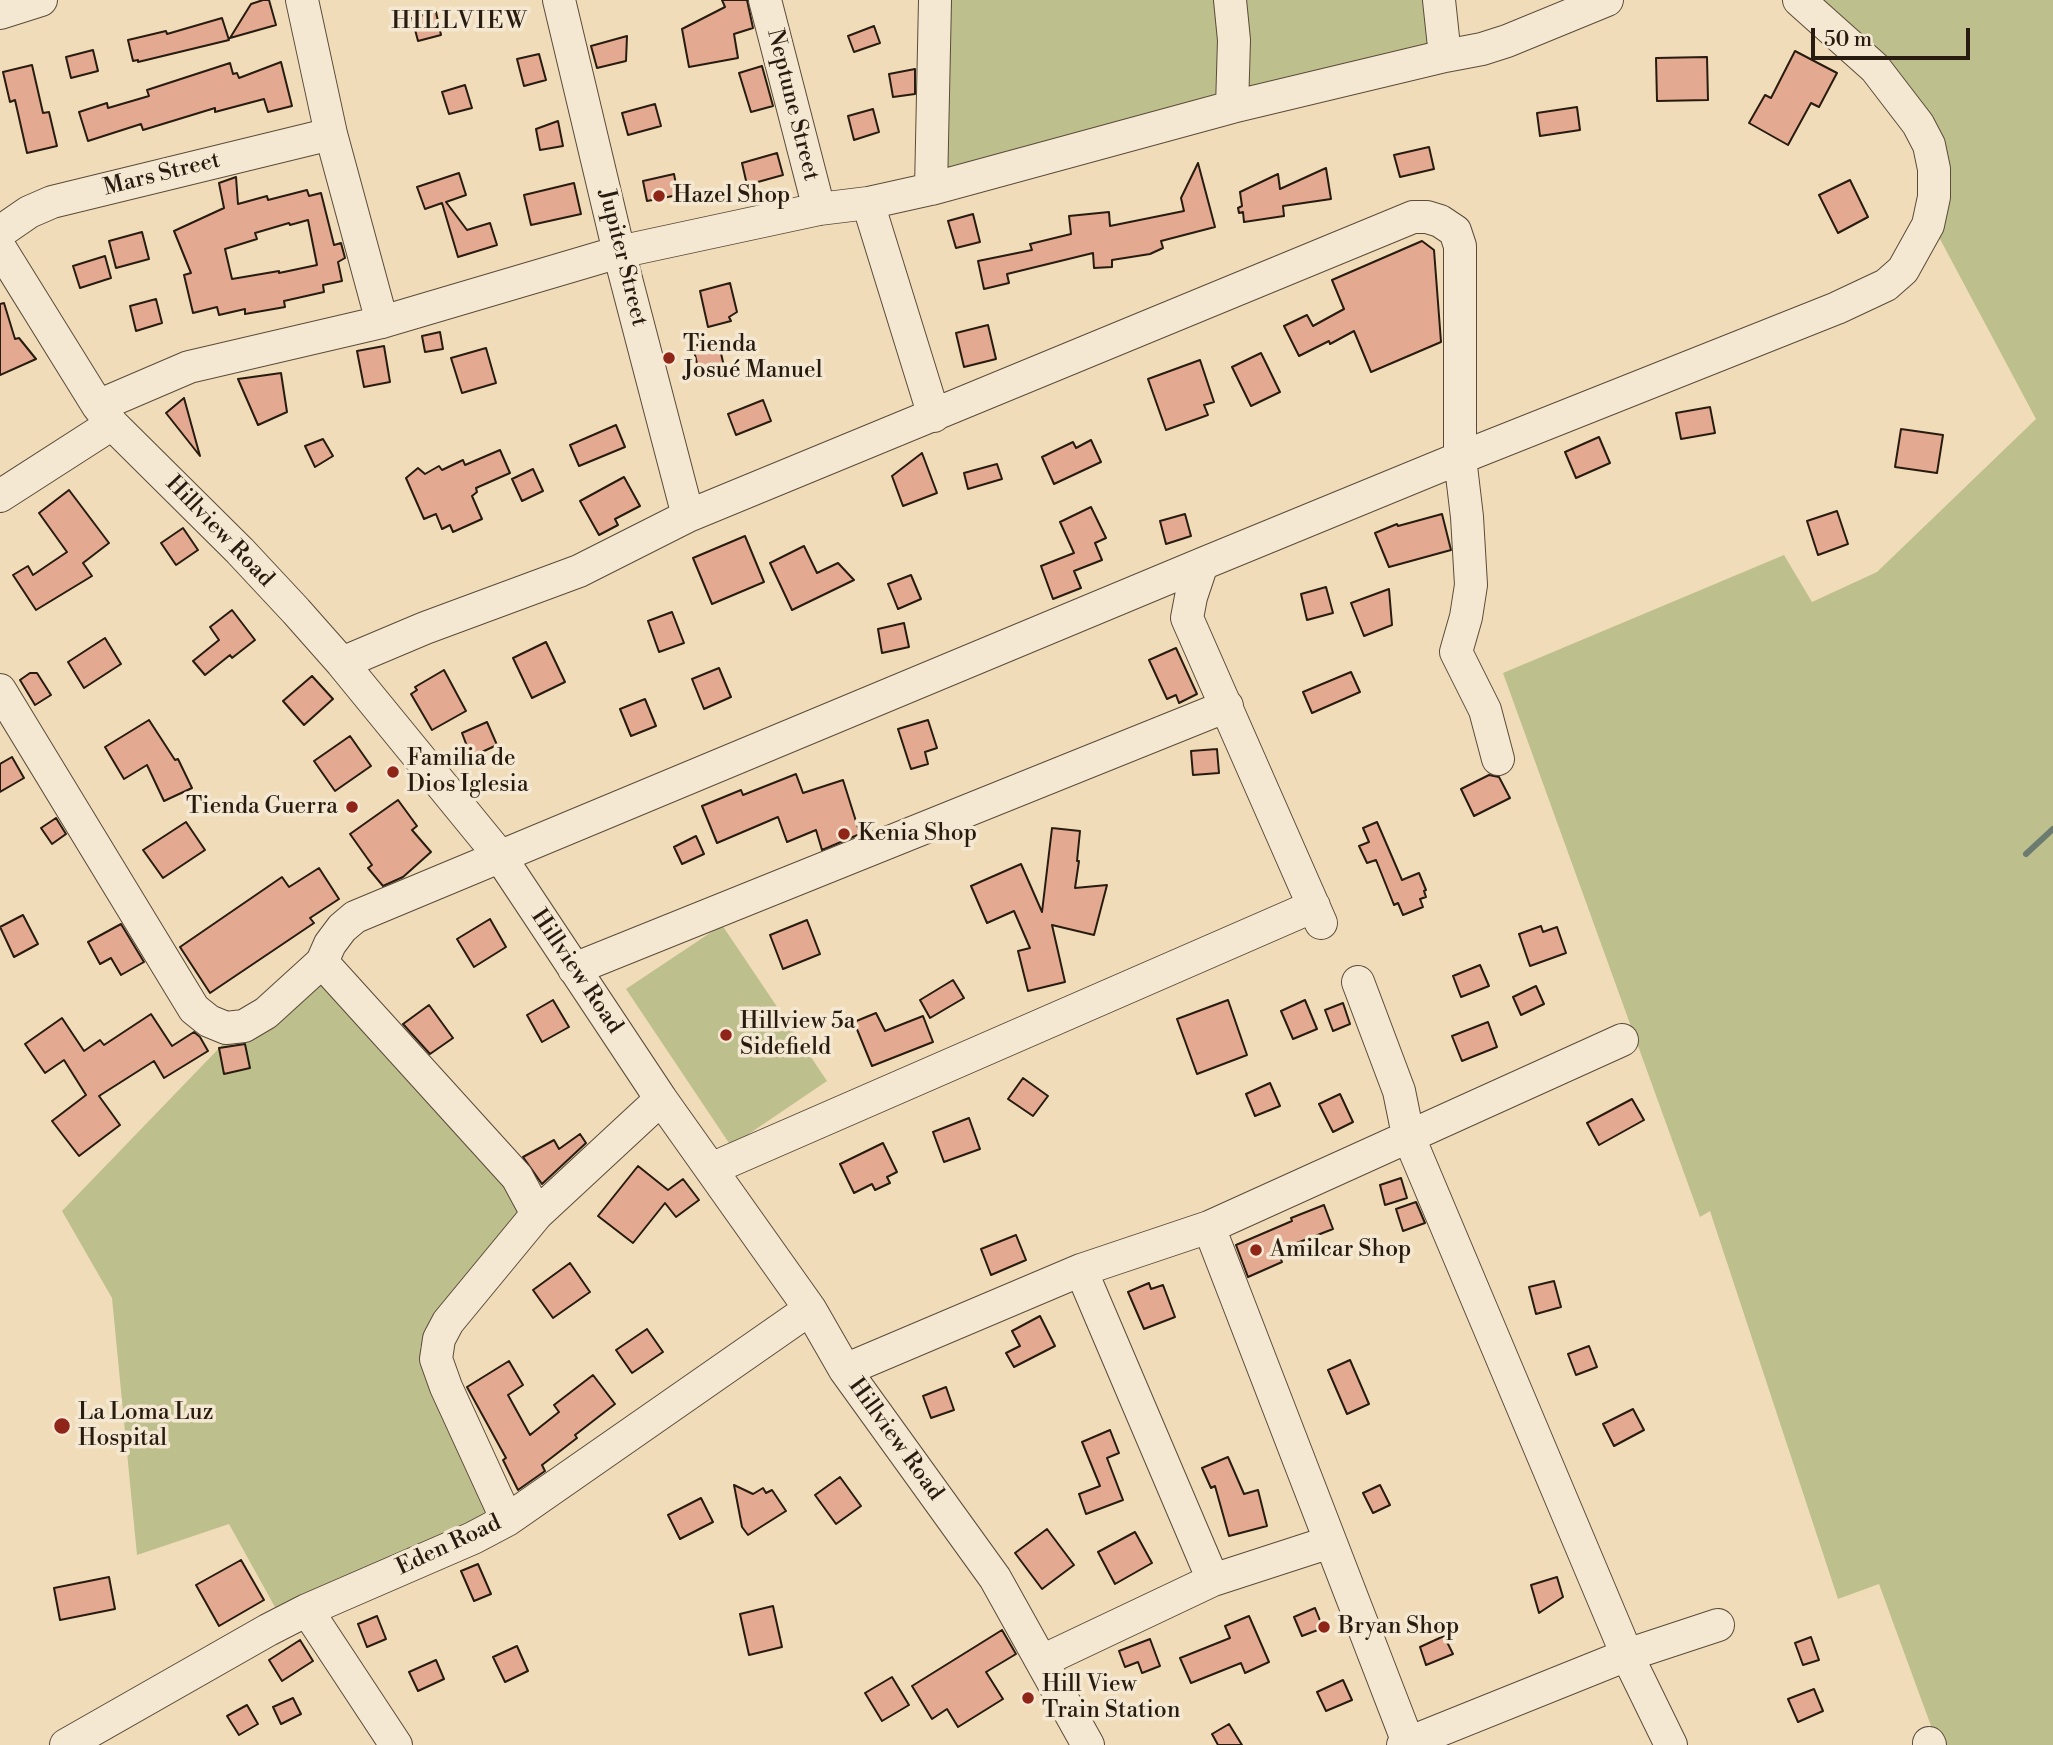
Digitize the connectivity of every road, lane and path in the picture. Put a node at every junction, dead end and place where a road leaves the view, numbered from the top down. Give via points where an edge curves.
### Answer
1 (41, 0) edge
2 (302, 0) edge
3 (559, 0) edge
4 (765, 0) edge
5 (935, 0) edge
6 (1230, 0) edge
7 (1439, 0) edge
8 (1607, 0) edge
9 (1799, 0) edge
10 (0, 13) edge
11 (1445, 55) junction
12 (1232, 107) junction
13 (331, 134) junction
14 (931, 189) junction
15 (869, 203) junction
16 (819, 209) junction
17 (0, 232) edge
18 (0, 248) edge
19 (619, 252) junction
20 (382, 321) junction
21 (105, 415) junction
22 (934, 416) junction
23 (1460, 458) junction
24 (0, 496) edge
25 (688, 516) junction
26 (1202, 564) junction
27 (342, 663) junction
28 (0, 690) edge
29 (1227, 706) junction
30 (1498, 759) dead end
31 (499, 855) junction
32 (322, 962) junction
33 (574, 969) junction
34 (1358, 982) dead end
35 (1622, 1040) dead end
36 (662, 1099) junction
37 (1408, 1135) junction
38 (711, 1169) junction
39 (537, 1214) junction
40 (1209, 1227) junction
41 (1081, 1270) junction
42 (810, 1309) junction
43 (845, 1370) junction
44 (507, 1520) junction
45 (1330, 1542) junction
46 (1213, 1580) junction
47 (307, 1610) junction
48 (1718, 1625) dead end
49 (1627, 1655) junction
50 (1042, 1661) junction
51 (1406, 1744) edge
52 (66, 1745) edge
53 (396, 1745) edge
54 (1088, 1745) edge
55 (1671, 1745) edge

1 - 10 street
2 - 13 street
3 - 19 street, Jupiter Street
4 - 16 street, Neptune Street
5 - 14 street
6 - 12 street
7 - 11 street
8 - 11 street via 1482,50
9 - 23 street via 1875,68 1929,145 1934,169 1932,206 1928,225 1903,270 1886,285 1837,308
11 - 12 street
12 - 14 street
13 - 17 street, Mars Street via 52,202
13 - 20 street
14 - 15 street
15 - 16 street
15 - 22 street
16 - 19 street
18 - 21 street, Hillview Road
19 - 20 street
19 - 25 street, Jupiter Street
20 - 21 street via 189,367
21 - 24 street
21 - 27 street, Hillview Road via 240,551
22 - 23 street via 1413,217 1427,217 1455,231 1460,246
22 - 25 street
23 - 26 street
23 - 30 street via 1472,585 1456,652 1485,710
25 - 27 street via 579,571
26 - 29 street via 1187,618
26 - 31 street
27 - 31 street, Hillview Road
28 - 32 street via 194,1009 208,1021 226,1028 244,1026 266,1013
29 - 33 street
29 - 38 street via 1318,914
31 - 32 street via 355,917 330,944
31 - 33 street, Hillview Road
32 - 39 street via 517,1177
33 - 36 street, Hillview Road
34 - 37 street via 1399,1091
35 - 37 street
36 - 38 street, Hillview Road
36 - 39 street
37 - 40 street
37 - 49 street
38 - 42 street, Hillview Road
39 - 44 street via 447,1322 436,1359
40 - 41 street
40 - 45 street
41 - 43 street
41 - 46 street
42 - 43 street, Hillview Road
42 - 44 street, Eden Road
43 - 50 street, Hillview Road via 995,1578
44 - 47 street, Eden Road
45 - 46 street
45 - 51 street
46 - 50 street
47 - 52 street, Eden Road
47 - 53 street
48 - 49 street
49 - 51 street
49 - 55 street
50 - 54 street, Hillview Road

